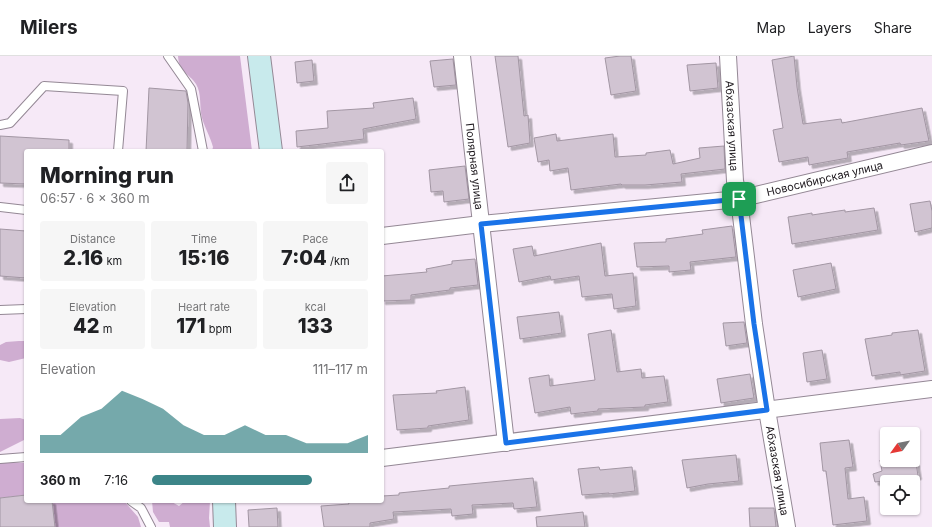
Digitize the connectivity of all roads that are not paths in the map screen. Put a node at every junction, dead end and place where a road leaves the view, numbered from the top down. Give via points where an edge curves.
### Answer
1 (168, 56) edge
2 (259, 56) edge
3 (462, 56) edge
4 (728, 56) edge
5 (0, 125) edge
6 (118, 149) edge
7 (203, 149) edge
8 (271, 149) edge
9 (932, 153) edge
10 (739, 199) junction
11 (0, 207) edge
12 (24, 210) edge
13 (481, 224) junction
14 (384, 236) edge
15 (24, 309) edge
16 (0, 310) edge
17 (932, 389) edge
18 (767, 410) junction
19 (506, 443) junction
20 (24, 457) edge
21 (384, 458) edge
22 (0, 459) edge
23 (134, 503) edge
24 (224, 503) edge
25 (151, 527) edge
26 (225, 527) edge
27 (787, 527) edge

1 - 7 lane via 191,89
2 - 8 street
3 - 13 street, Полярная улица
4 - 10 street, Абхазская улица via 735,181
5 - 6 lane via 10,123 44,86 123,91
9 - 10 street, Новосибирская улица
10 - 13 street, Новосибирская улица
10 - 18 street, Абхазская улица
11 - 12 lane
13 - 14 street, Новосибирская улица
13 - 19 street, Полярная улица
15 - 16 lane
17 - 18 street
18 - 19 street
18 - 27 street, Абхазская улица
19 - 21 street
20 - 22 lane
23 - 25 lane via 141,508
24 - 26 street

